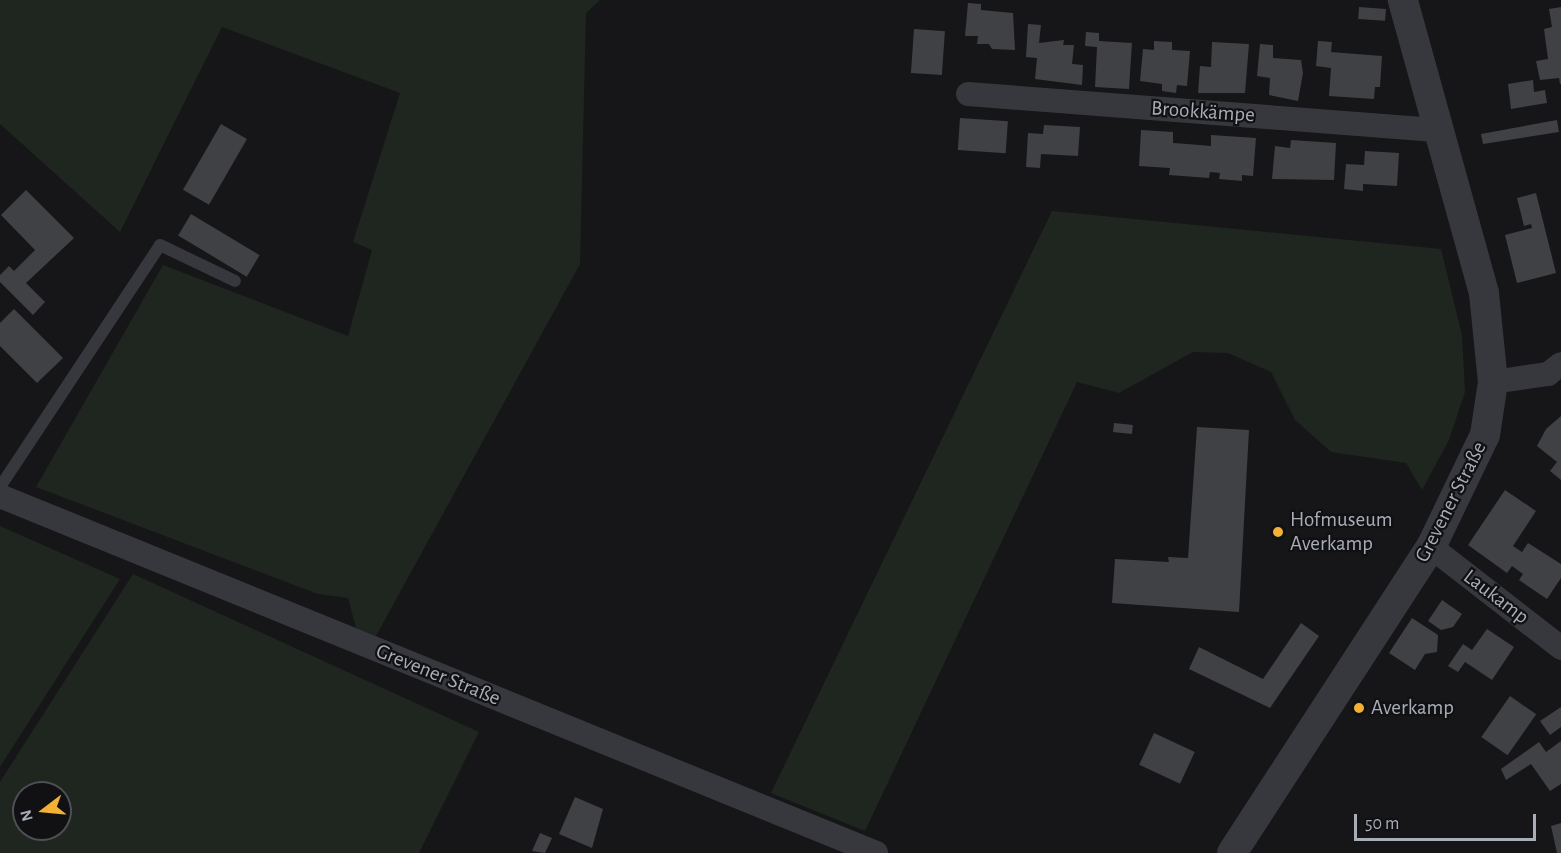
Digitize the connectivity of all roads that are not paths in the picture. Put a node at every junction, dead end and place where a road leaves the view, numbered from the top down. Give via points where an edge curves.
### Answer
1 (1403, 0) edge
2 (968, 94) dead end
3 (1439, 130) junction
4 (235, 281) dead end
5 (1561, 364) edge
6 (1493, 382) junction
7 (0, 487) edge
8 (0, 496) edge
9 (1431, 547) junction
10 (1561, 648) edge
11 (876, 853) edge
12 (1232, 853) edge

1 - 3 street, Grevener Straße
2 - 3 street, Brookkämpe
3 - 6 street, Grevener Straße via 1484,293
4 - 7 lane via 160,245
5 - 6 street via 1548,374
6 - 9 street, Grevener Straße via 1485,435 1466,482
8 - 11 street, Grevener Straße
9 - 10 street, Laukamp
9 - 12 street, Grevener Straße

